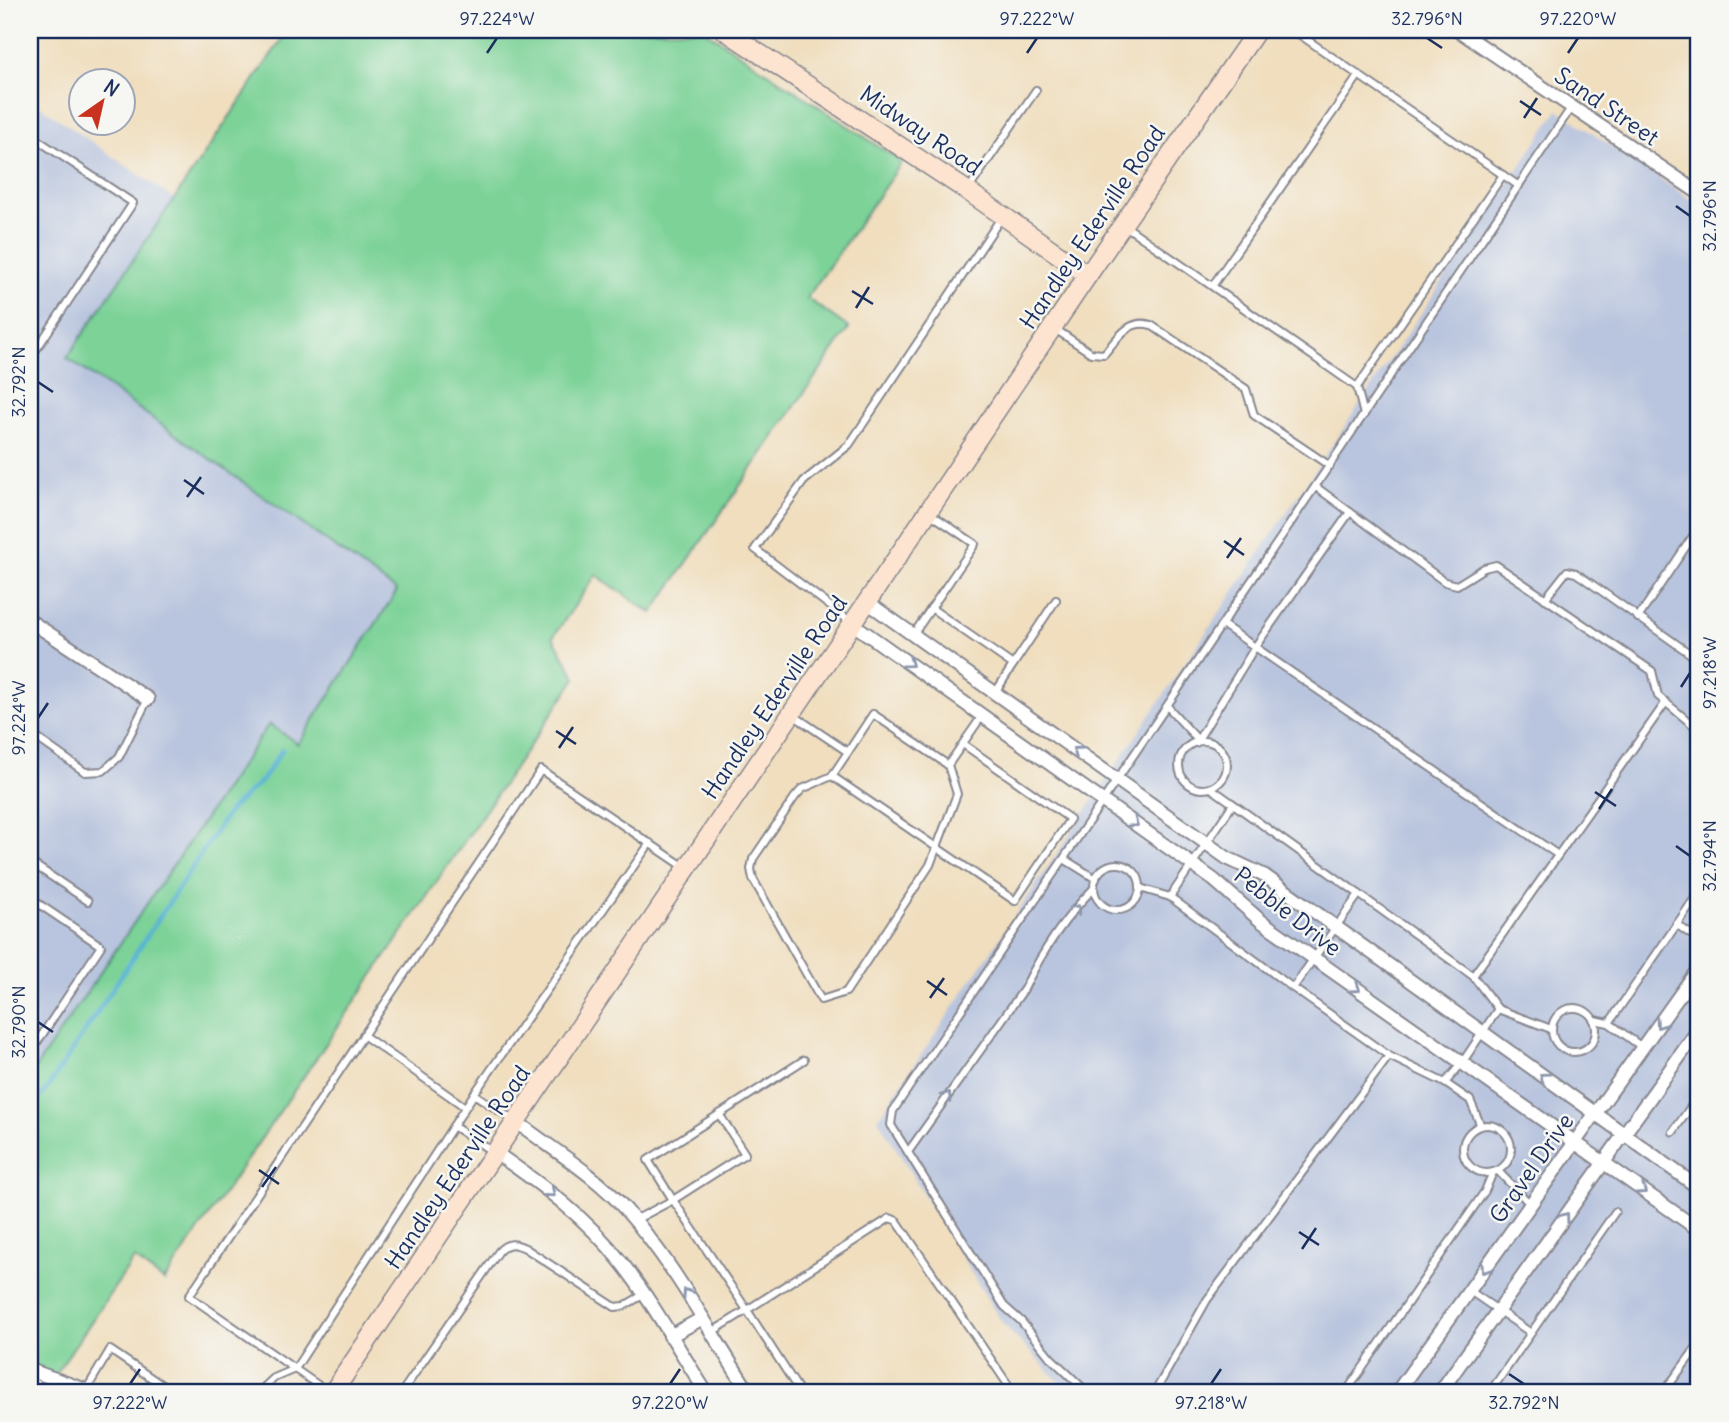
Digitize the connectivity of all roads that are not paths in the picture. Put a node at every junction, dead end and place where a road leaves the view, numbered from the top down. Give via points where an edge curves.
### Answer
1 (723, 30) edge
2 (1257, 30) edge
3 (1293, 30) edge
4 (1458, 30) edge
5 (1359, 75) junction
6 (1036, 90) dead end
7 (1571, 108) junction
8 (30, 135) edge
9 (1503, 175) junction
10 (1519, 186) junction
11 (968, 191) junction
12 (1699, 193) edge
13 (1003, 215) junction
14 (1123, 224) junction
15 (1088, 275) junction
16 (1213, 285) junction
17 (1053, 327) junction
18 (30, 359) edge
19 (1357, 387) junction
20 (1364, 415) junction
21 (1330, 466) junction
22 (1316, 487) junction
23 (929, 512) junction
24 (1350, 512) junction
25 (1699, 527) edge
26 (1545, 599) junction
27 (1056, 600) dead end
28 (867, 602) junction
29 (931, 608) junction
30 (1638, 618) junction
31 (853, 624) junction
32 (1223, 625) junction
33 (32, 628) edge
34 (913, 635) junction
35 (1255, 647) junction
36 (1699, 660) edge
37 (950, 661) junction
38 (1013, 665) junction
39 (935, 682) junction
40 (995, 693) junction
41 (148, 699) joint
42 (1666, 702) junction
43 (1168, 708) junction
44 (1022, 712) junction
45 (792, 714) junction
46 (982, 716) junction
47 (1699, 730) edge
48 (30, 733) edge
49 (1008, 734) junction
50 (1197, 741) junction
51 (963, 744) junction
52 (848, 752) junction
53 (948, 765) junction
54 (832, 776) junction
55 (1118, 781) junction
56 (1211, 788) junction
57 (1103, 801) junction
58 (1233, 804) junction
59 (650, 843) junction
60 (1207, 844) junction
61 (937, 848) junction
62 (1558, 855) junction
63 (1064, 859) junction
64 (30, 862) edge
65 (1192, 865) junction
66 (688, 869) junction
67 (1096, 879) junction
68 (1094, 888) junction
69 (1140, 888) junction
70 (1699, 892) edge
71 (1359, 894) junction
72 (1170, 897) junction
73 (30, 898) edge
74 (88, 901) dead end
75 (1676, 924) junction
76 (1336, 927) junction
77 (1699, 940) edge
78 (1314, 958) junction
79 (1699, 968) edge
80 (1473, 976) junction
81 (1293, 988) junction
82 (1498, 1009) junction
83 (1594, 1020) junction
84 (1609, 1023) junction
85 (1551, 1029) junction
86 (1699, 1029) edge
87 (1481, 1032) junction
88 (363, 1035) junction
89 (1643, 1048) junction
90 (30, 1053) edge
91 (1389, 1056) junction
92 (804, 1060) dead end
93 (1462, 1063) junction
94 (1445, 1083) junction
95 (474, 1094) junction
96 (1699, 1095) edge
97 (465, 1107) junction
98 (719, 1114) junction
99 (1596, 1114) junction
100 (517, 1122) junction
101 (453, 1126) junction
102 (1481, 1126) junction
103 (1673, 1132) dead end
104 (1625, 1134) junction
105 (1575, 1143) junction
106 (908, 1152) junction
107 (496, 1153) junction
108 (1604, 1163) junction
109 (1495, 1172) junction
110 (1699, 1188) edge
111 (673, 1200) junction
112 (1531, 1205) junction
113 (1615, 1212) dead end
114 (635, 1220) junction
115 (1699, 1230) edge
116 (1470, 1291) junction
117 (643, 1295) junction
118 (747, 1310) junction
119 (1498, 1311) junction
120 (703, 1318) junction
121 (712, 1332) junction
122 (1531, 1333) junction
123 (670, 1336) junction
124 (1699, 1345) edge
125 (295, 1369) junction
126 (30, 1370) edge
127 (30, 1380) edge
128 (87, 1391) edge
129 (40, 1392) edge
130 (172, 1392) edge
131 (259, 1392) edge
132 (331, 1392) edge
133 (402, 1392) edge
134 (706, 1392) edge
135 (749, 1392) edge
136 (800, 1392) edge
137 (1013, 1392) edge
138 (1087, 1392) edge
139 (1155, 1392) edge
140 (1346, 1392) edge
141 (1397, 1392) edge
142 (1440, 1392) edge
143 (1490, 1392) edge
144 (1664, 1392) edge

1 - 11 main road, Midway Road
2 - 14 main road, Handley Ederville Road
3 - 5 lane
4 - 7 street, Sand Street
5 - 9 lane
5 - 16 lane
6 - 11 lane
7 - 10 lane
7 - 12 street, Sand Street
8 - 18 lane via 133,204
9 - 10 lane
9 - 19 lane
10 - 20 lane
11 - 13 main road, Midway Road
13 - 15 main road, Midway Road
13 - 31 lane via 849,445 804,481 755,549
14 - 15 main road, Handley Ederville Road
14 - 16 lane
15 - 17 main road, Handley Ederville Road
16 - 19 lane
17 - 21 lane via 1091,353 1104,354 1128,327 1142,322 1151,325 1246,389 1254,415
17 - 23 main road, Handley Ederville Road
19 - 20 lane
20 - 21 lane
21 - 22 lane
22 - 24 lane
22 - 32 lane
23 - 28 main road, Handley Ederville Road
23 - 29 lane via 975,544
24 - 26 lane via 1445,582 1457,586 1496,565
24 - 35 lane
25 - 30 lane
26 - 30 lane via 1566,571 1576,573
26 - 42 lane via 1652,671 1658,696
27 - 38 lane
28 - 31 main road, Handley Ederville Road
28 - 34 street, Pebble Drive
29 - 34 lane
29 - 38 lane
30 - 36 lane
31 -> 39 street, Pebble Drive
31 - 45 main road, Handley Ederville Road
32 - 35 lane
32 - 43 lane
33 - 41 street
34 - 37 street, Pebble Drive
35 - 50 lane
35 - 62 lane
37 - 39 street
37 - 40 street, Pebble Drive
38 - 40 lane
39 - 46 street, Pebble Drive
40 - 44 street, Pebble Drive
41 - 48 lane via 119,757 103,771 85,772
42 - 47 lane
42 - 62 lane
43 - 50 lane
43 - 55 lane
44 - 49 street
55 -> 44 street, Pebble Drive
45 - 52 lane
45 - 66 main road, Handley Ederville Road
46 - 49 street, Pebble Drive
46 - 51 lane
49 - 57 street, Pebble Drive
50 - 56 lane via 1217,746 1226,758 1226,773
50 - 56 lane via 1184,751 1181,772 1196,788
51 - 53 lane
51 - 61 lane via 1070,819 1015,901
52 - 53 lane via 873,714
52 - 54 lane
53 - 61 lane via 957,794
54 - 61 lane
54 - 61 lane via 802,789 795,797 753,859 751,869 821,1000 846,992
55 - 57 lane
55 - 60 street, Pebble Drive
56 - 58 lane
57 - 63 lane
57 -> 65 street, Pebble Drive
58 - 60 lane
58 - 71 lane
59 - 66 lane
59 - 88 lane via 541,770
59 - 95 lane
60 - 65 lane
60 - 76 street, Pebble Drive via 1265,877
62 - 80 lane
63 - 67 lane
63 - 106 lane via 893,1111 891,1125
64 - 74 lane
65 - 72 lane
65 - 78 street, Pebble Drive
66 - 100 main road, Handley Ederville Road
67 - 68 lane
67 - 69 lane via 1104,868 1125,865 1136,874
68 - 69 lane via 1103,905 1116,909 1130,906
106 -> 68 lane via 1024,989 1037,962
69 - 72 lane
70 - 75 lane
71 - 76 lane
71 - 80 lane
72 - 81 lane
73 - 90 lane via 101,946
75 - 77 lane
75 - 84 lane
76 - 78 lane
76 - 87 street, Pebble Drive
78 - 81 lane
78 -> 93 street, Pebble Drive
79 -> 89 street, Gravel Drive
80 - 82 lane
81 - 91 lane
82 - 85 lane
82 - 87 lane
83 - 84 lane
83 - 85 lane via 1583,1010 1568,1008 1556,1016
83 - 85 lane via 1592,1043 1580,1052 1560,1048
84 - 89 lane
86 - 104 street
87 - 93 lane
99 -> 87 street, Pebble Drive
88 - 97 lane
88 - 125 lane via 189,1296
89 - 99 street, Gravel Drive
91 - 94 lane
91 - 139 lane via 1207,1300
92 - 98 lane
93 - 94 lane
93 - 105 street, Pebble Drive
94 - 102 lane via 1470,1100
95 - 97 lane
95 - 100 lane
96 - 103 lane
97 - 101 lane
98 - 111 lane via 648,1160
98 - 111 lane via 745,1154
99 - 104 street, Pebble Drive
99 - 105 street, Gravel Drive
100 - 107 main road, Handley Ederville Road
100 - 114 street via 593,1180
101 - 107 lane
101 - 125 lane
102 - 109 lane via 1501,1129 1511,1143 1509,1159
102 - 109 lane via 1466,1136 1463,1151 1475,1170
104 - 108 street
104 - 110 street, Pebble Drive
105 - 108 street, Pebble Drive
105 - 112 street, Gravel Drive
106 - 138 lane via 1003,1306
107 -> 117 street via 548,1189 588,1225
107 - 132 main road, Handley Ederville Road
108 -> 115 street, Pebble Drive
119 -> 108 street
109 - 112 lane
109 - 140 lane
111 - 114 lane
111 - 118 lane
112 -> 116 street, Gravel Drive
113 - 122 lane
120 -> 114 street
116 - 119 lane
116 - 141 street, Gravel Drive
117 - 123 street
117 - 133 lane via 624,1306 606,1304 525,1248 506,1245
118 - 121 lane
118 - 136 lane
118 - 137 lane via 890,1219 897,1222
119 - 122 lane
119 - 142 street
120 - 121 street
120 - 123 street
121 - 135 street
122 - 143 lane
123 - 134 street
124 - 144 lane
125 - 131 lane via 274,1378
125 - 132 lane
126 - 128 street
127 - 129 street
128 - 130 lane via 110,1350

